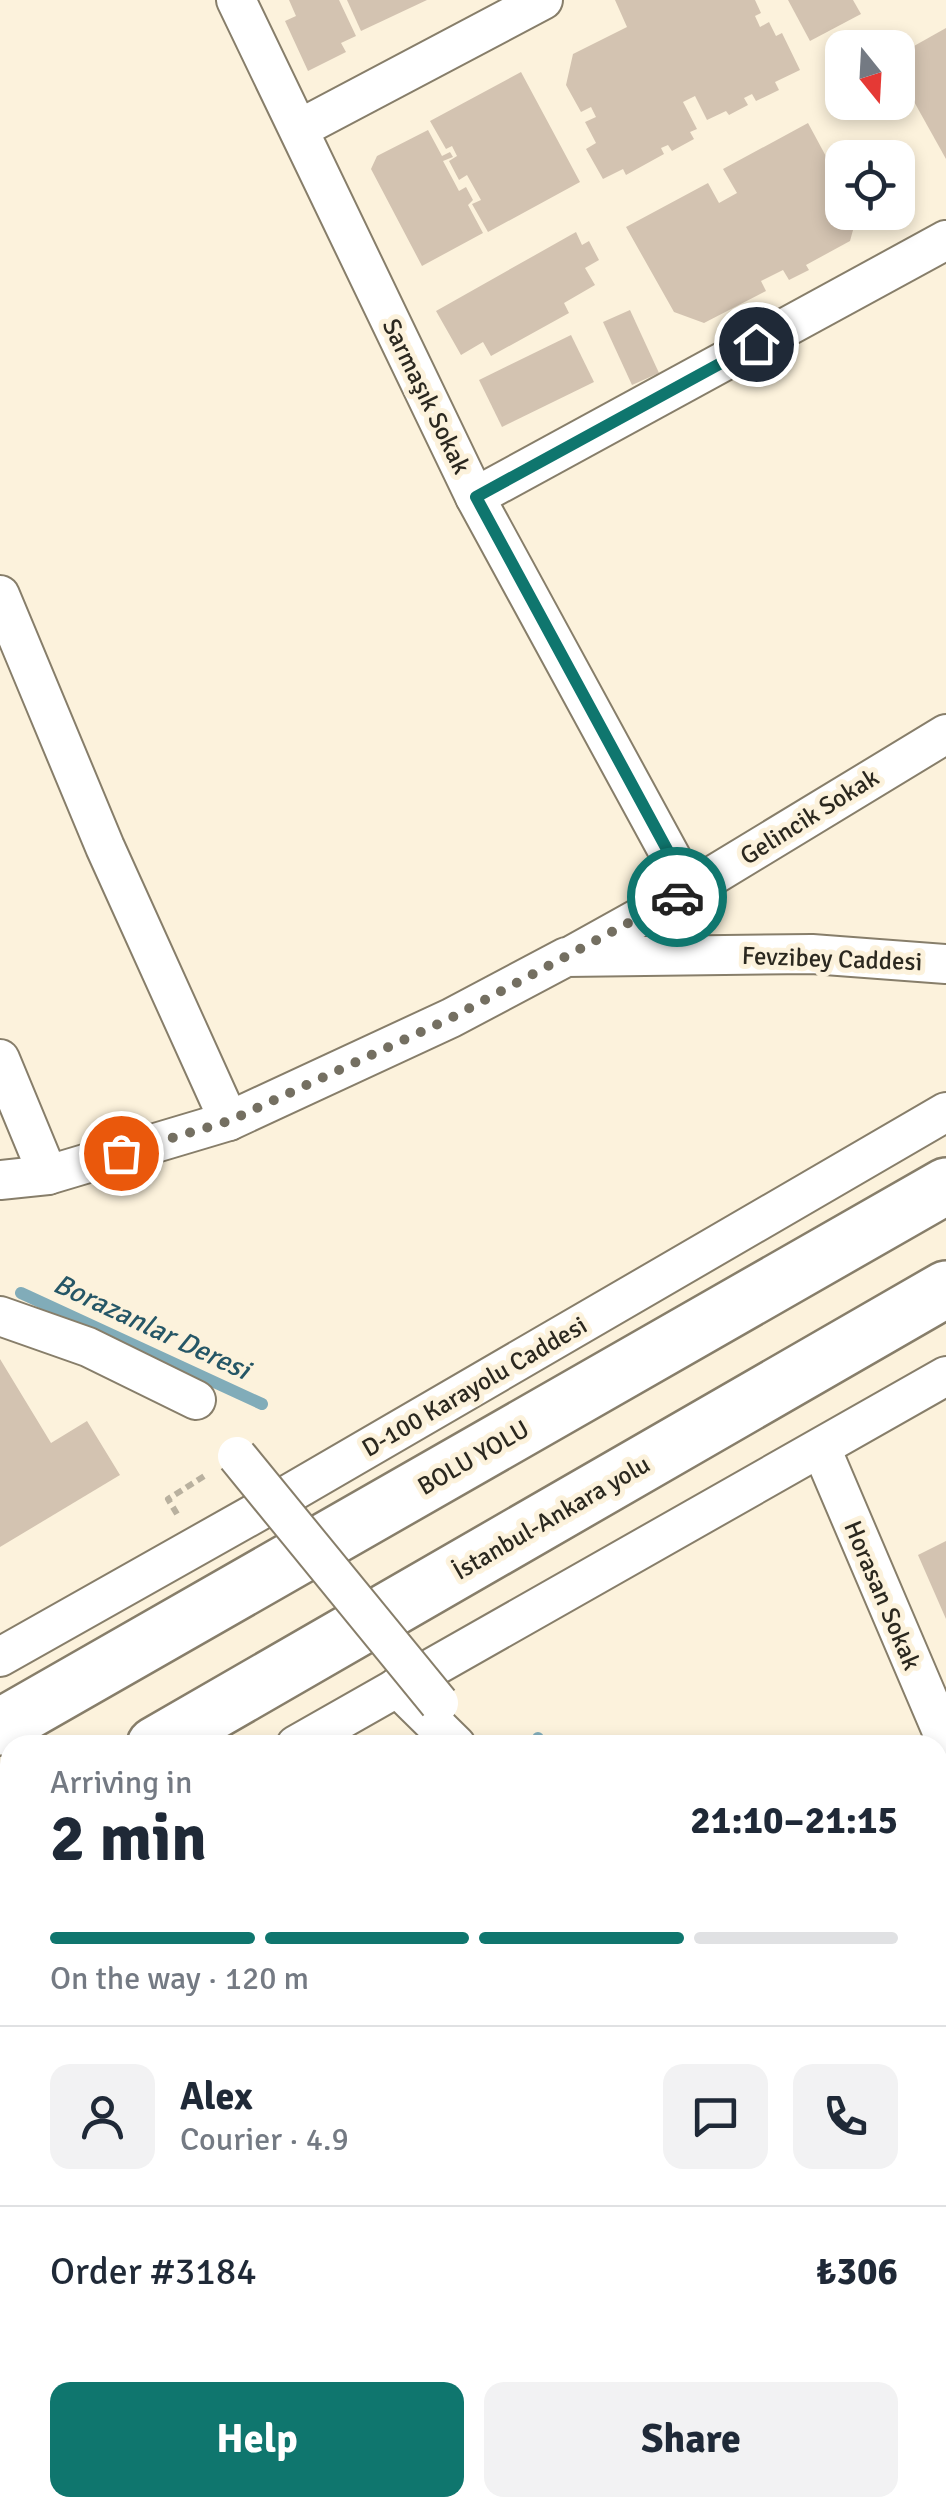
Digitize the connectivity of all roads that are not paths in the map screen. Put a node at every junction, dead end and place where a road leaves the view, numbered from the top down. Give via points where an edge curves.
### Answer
1 (236, 0) edge
2 (528, 9) edge
3 (300, 129) junction
4 (946, 240) edge
5 (476, 497) junction
6 (0, 595) edge
7 (946, 734) edge
8 (689, 890) junction
9 (566, 958) junction
10 (946, 964) edge
11 (0, 1059) edge
12 (946, 1112) edge
13 (229, 1121) junction
14 (48, 1175) junction
15 (0, 1180) edge
16 (946, 1186) edge
17 (946, 1289) edge
18 (0, 1316) edge
19 (946, 1376) edge
20 (196, 1400) dead end
21 (821, 1448) junction
22 (236, 1456) road end
23 (0, 1657) edge
24 (397, 1687) junction
25 (439, 1703) dead end
26 (0, 1727) edge
27 (172, 1735) edge
28 (313, 1735) edge
29 (446, 1735) edge
30 (943, 1735) edge

1 - 3 street, Sarmaşık Sokak
2 - 3 street
3 - 5 street, Sarmaşık Sokak
4 - 5 street
5 - 8 street, Sarmaşık Sokak
6 - 13 street
7 - 8 street, Gelincik Sokak
8 - 9 street, Gelincik Sokak
9 - 10 street, Fevzibey Caddesi via 812,954
9 - 13 street, Fevzibey Caddesi
11 - 14 street
12 - 23 street, D-100 Karayolu Caddesi
13 - 14 street, Fevzibey Caddesi
14 - 15 street, Fevzibey Caddesi
16 - 26 highway, BOLU YOLU
17 - 27 highway, İstanbul-Ankara yolu
18 - 20 street via 88,1347
19 - 21 street
21 - 24 street
21 - 30 street, Horasan Sokak
22 - 25 street, bridge
24 - 28 street
24 - 29 street

